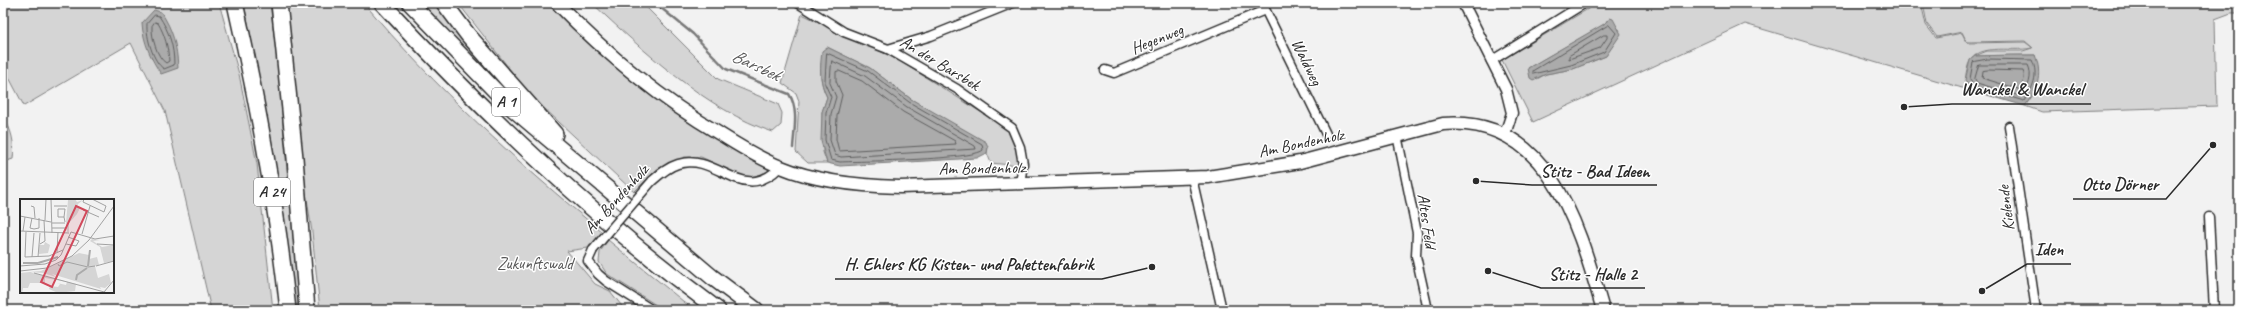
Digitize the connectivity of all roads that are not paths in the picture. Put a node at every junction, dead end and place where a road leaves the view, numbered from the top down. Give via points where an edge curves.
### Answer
1 (235, 3) edge
2 (279, 3) edge
3 (382, 3) edge
4 (410, 3) edge
5 (444, 3) edge
6 (557, 3) edge
7 (798, 3) edge
8 (1013, 3) edge
9 (1463, 3) edge
10 (1586, 3) edge
11 (1264, 6) edge
12 (888, 49) junction
13 (1491, 61) junction
14 (1104, 70) dead end
15 (2009, 126) dead end
16 (1326, 134) dead end
17 (1505, 134) junction
18 (1396, 135) junction
19 (780, 167) junction
20 (1192, 178) junction
21 (1020, 184) junction
22 (611, 192) junction
23 (2209, 217) dead end
24 (288, 310) edge
25 (307, 310) edge
26 (652, 310) edge
27 (718, 310) edge
28 (756, 310) edge
29 (1222, 310) edge
30 (1428, 310) edge
31 (1603, 310) edge
32 (2036, 310) edge
33 (2214, 310) edge

1 - 24 highway, A 24 via 275,205
2 - 25 highway, A 24
3 - 27 highway, A 1 via 449,75 562,184
4 - 22 highway, A 1 via 512,108
5 - 22 highway via 522,98
6 - 19 main road via 613,58 656,92 717,133
7 - 12 street, An der Barsbek via 844,32
8 - 12 street via 931,36
9 - 13 street
10 - 13 street
11 - 14 street, Hegenweg via 1114,73
11 - 16 street, Waldweg
12 - 21 street, An der Barsbek via 957,89 1012,128 1022,159
13 - 17 street via 1506,89 1512,113
15 - 32 street, Kielende
17 - 18 main road, Am Bondenholz via 1479,126 1454,123
17 - 31 main road, Am Bondenholz via 1522,144 1537,160 1560,194 1582,242
18 - 20 main road, Am Bondenholz via 1300,162
18 - 30 street, Altes Feld via 1417,233 1416,256
19 - 21 main road, Am Bondenholz via 815,178 882,187
19 - 26 street, Am Bondenholz, bridge via 768,178 755,182 741,181 710,166 687,162 662,172 652,181 593,250 588,261 598,274
20 - 21 main road, Am Bondenholz
20 - 29 street
22 - 28 highway, A 1 via 712,277
23 - 33 street

